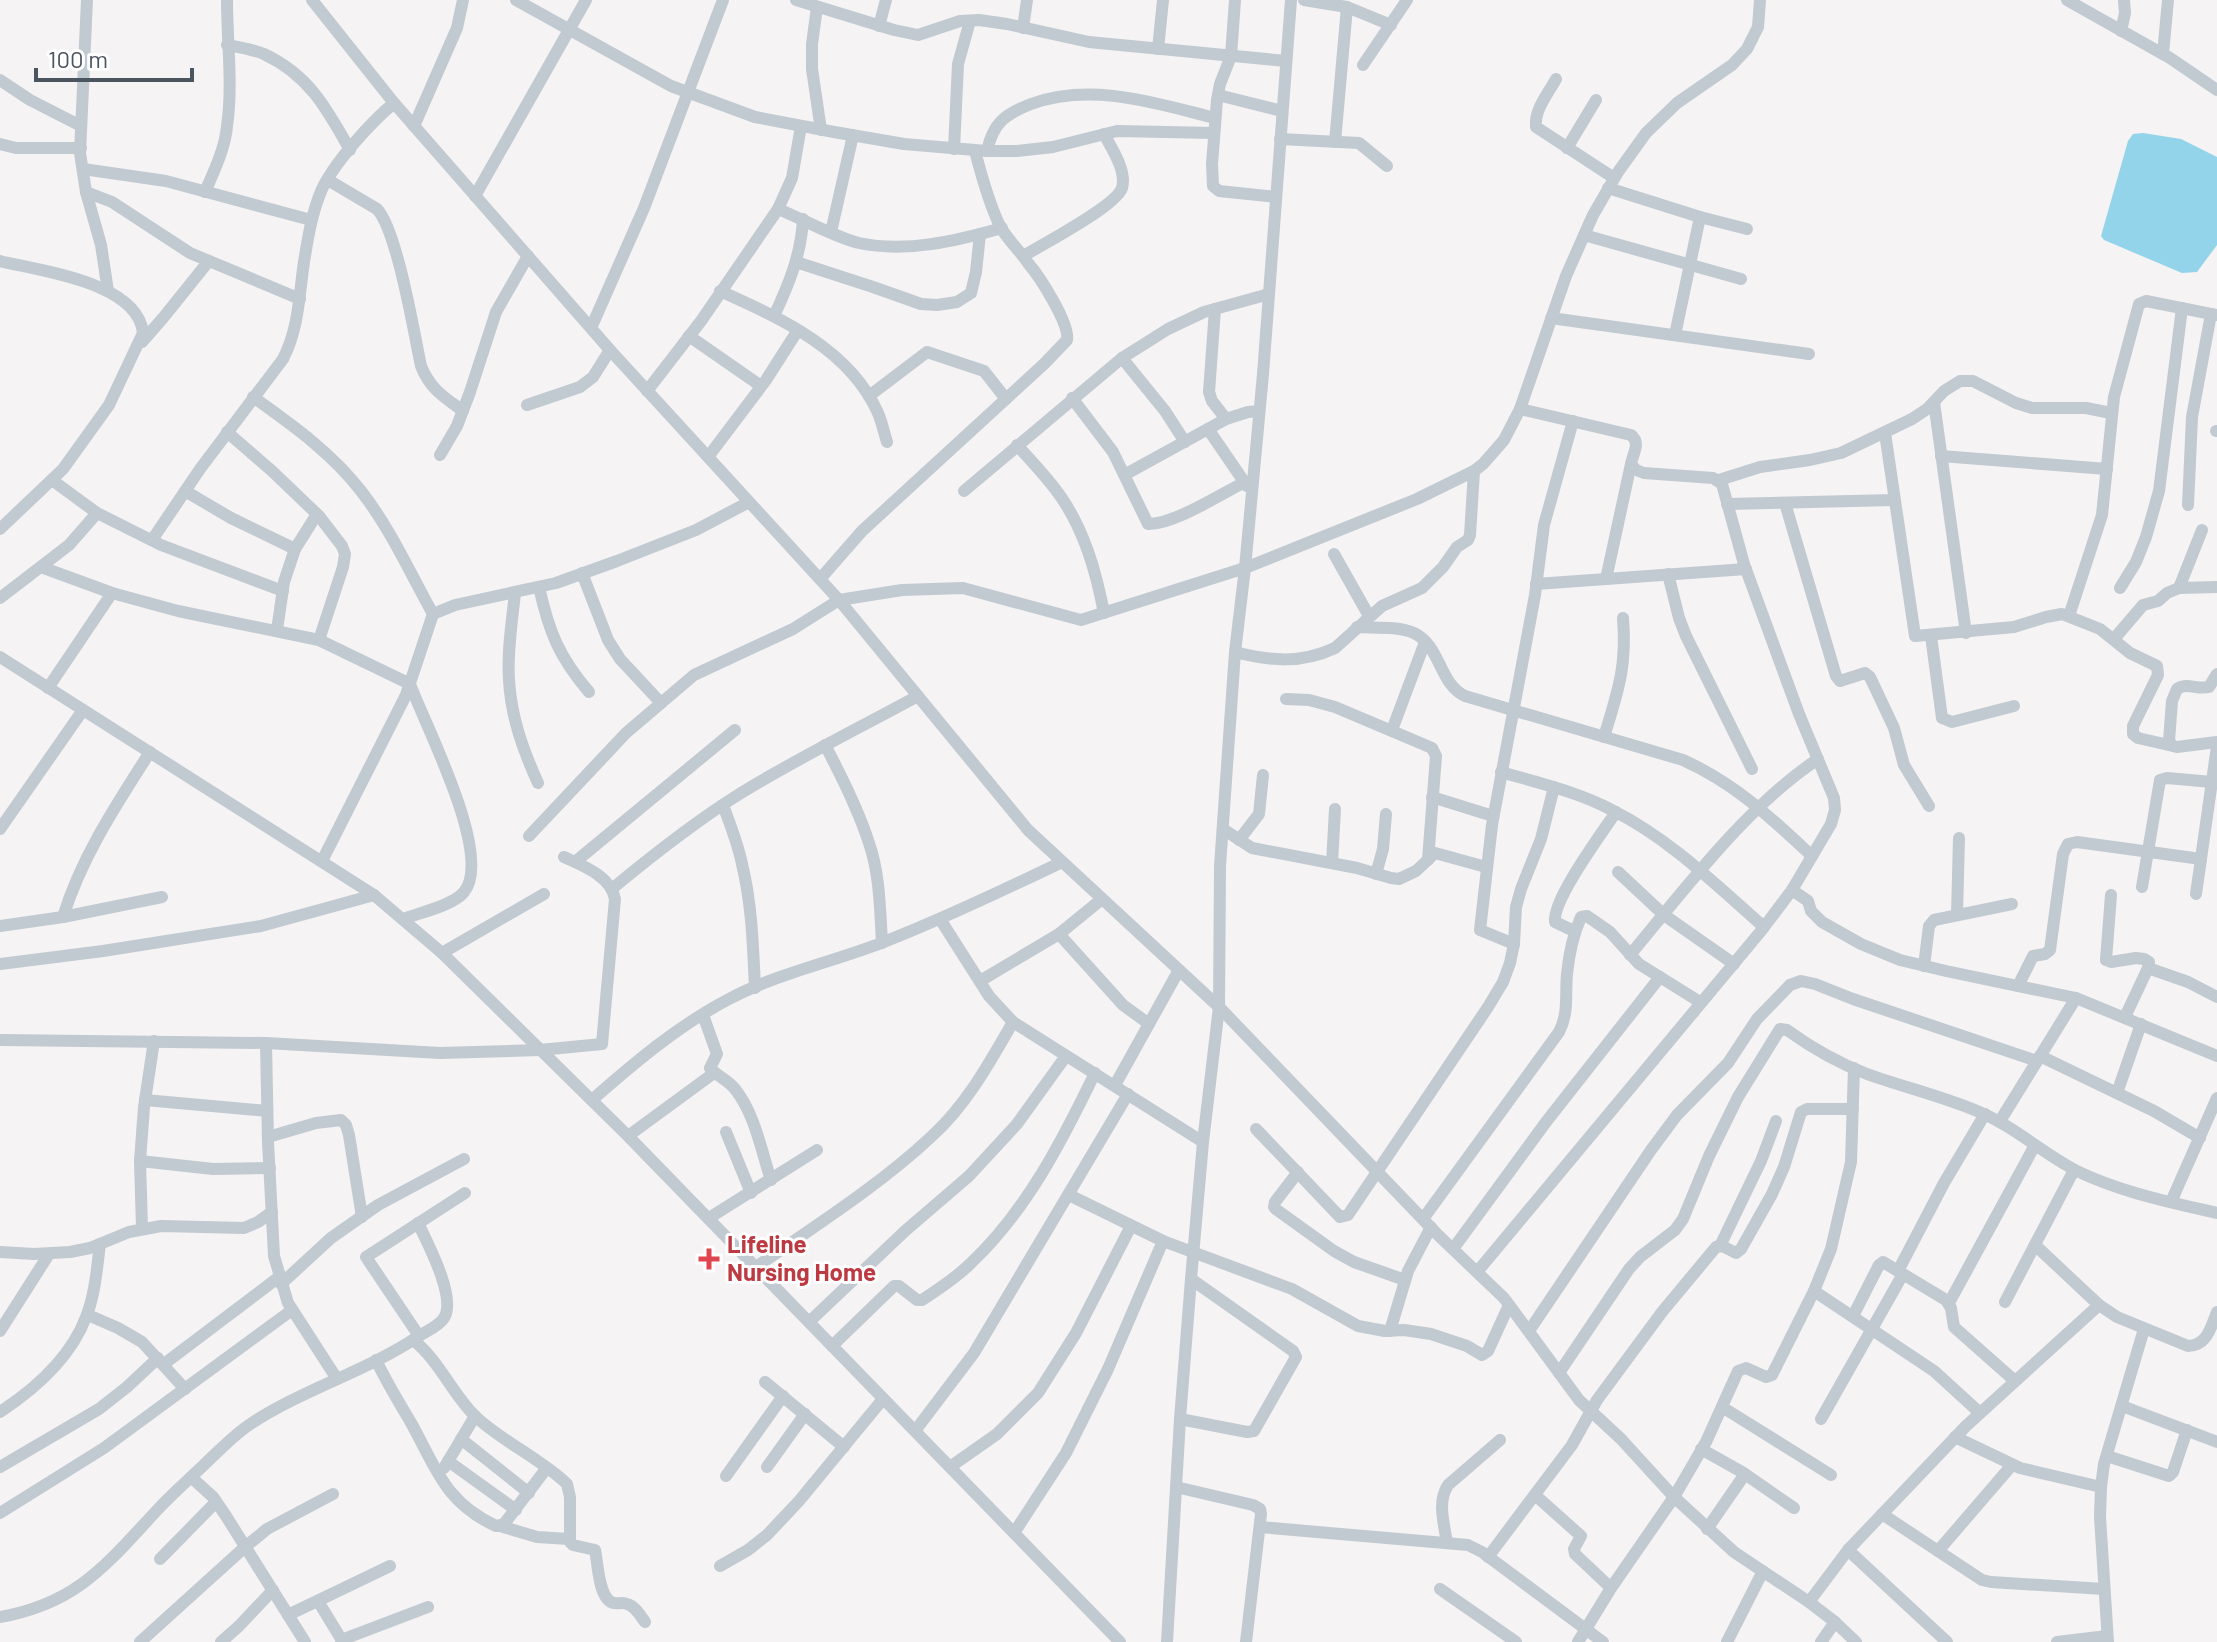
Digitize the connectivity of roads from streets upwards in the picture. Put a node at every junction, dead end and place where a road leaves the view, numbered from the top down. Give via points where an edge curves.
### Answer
1 (87, 0) edge
2 (227, 0) edge
3 (313, 0) edge
4 (463, 0) edge
5 (516, 0) edge
6 (586, 0) edge
7 (723, 0) edge
8 (796, 0) edge
9 (886, 0) edge
10 (1027, 0) edge
11 (1163, 0) edge
12 (1235, 0) edge
13 (1291, 0) edge
14 (1304, 0) edge
15 (1407, 0) edge
16 (1760, 0) edge
17 (2067, 0) edge
18 (2096, 0) edge
19 (2124, 0) edge
20 (2168, 0) edge
21 (836, 6) edge
22 (817, 7) junction
23 (1347, 7) junction
24 (2092, 15) junction
25 (970, 21) junction
26 (1391, 25) junction
27 (879, 26) junction
28 (1023, 28) junction
29 (570, 30) junction
30 (2121, 31) junction
31 (227, 45) junction
32 (1158, 49) junction
33 (2163, 54) junction
34 (1231, 56) junction
35 (1286, 61) junction
36 (1363, 65) dead end
37 (1556, 79) dead end
38 (0, 80) edge
39 (2217, 90) edge
40 (687, 92) junction
41 (1218, 95) junction
42 (1596, 100) dead end
43 (394, 103) junction
44 (1282, 111) junction
45 (1215, 118) junction
46 (81, 126) junction
47 (414, 126) junction
48 (801, 126) junction
49 (821, 130) junction
50 (1214, 133) junction
51 (1104, 134) junction
52 (853, 135) junction
53 (1280, 139) junction
54 (1335, 142) junction
55 (0, 144) edge
56 (81, 148) junction
57 (1567, 148) junction
58 (954, 149) junction
59 (350, 150) junction
60 (981, 151) junction
61 (1387, 166) dead end
62 (83, 169) junction
63 (328, 180) junction
64 (1611, 183) junction
65 (86, 192) junction
66 (205, 192) junction
67 (475, 196) junction
68 (1276, 197) junction
69 (778, 209) junction
70 (1700, 217) junction
71 (803, 219) junction
72 (311, 220) junction
73 (1002, 228) junction
74 (1747, 229) dead end
75 (831, 232) junction
76 (980, 234) junction
77 (1584, 235) junction
78 (528, 256) junction
79 (1023, 256) junction
80 (0, 261) edge
81 (208, 262) junction
82 (796, 262) junction
83 (1690, 265) junction
84 (1741, 279) dead end
85 (108, 291) junction
86 (720, 291) junction
87 (1269, 294) junction
88 (300, 299) junction
89 (2182, 308) junction
90 (1215, 309) junction
91 (2214, 314) edge
92 (774, 316) junction
93 (1551, 318) junction
94 (591, 328) junction
95 (798, 330) junction
96 (1675, 335) junction
97 (689, 336) junction
98 (139, 344) junction
99 (610, 350) junction
100 (1809, 354) dead end
101 (1122, 358) junction
102 (761, 386) junction
103 (647, 391) junction
104 (869, 396) junction
105 (253, 397) junction
106 (1072, 398) junction
107 (1006, 399) junction
108 (1934, 402) junction
109 (527, 405) dead end
110 (1520, 409) junction
111 (463, 411) junction
112 (1259, 411) junction
113 (2111, 413) junction
114 (1226, 419) junction
115 (1573, 421) junction
116 (1208, 429) junction
117 (227, 432) junction
118 (1885, 433) junction
119 (887, 442) dead end
120 (1185, 442) junction
121 (1017, 445) junction
122 (440, 455) dead end
123 (1941, 456) junction
124 (708, 457) junction
125 (1631, 464) junction
126 (2107, 469) junction
127 (1474, 471) junction
128 (1126, 474) junction
129 (52, 480) junction
130 (1719, 480) junction
131 (1248, 487) junction
132 (185, 491) junction
133 (964, 491) dead end
134 (1894, 500) junction
135 (749, 502) junction
136 (1785, 503) junction
137 (1727, 504) junction
138 (2188, 505) dead end
139 (97, 513) junction
140 (317, 514) junction
141 (0, 529) edge
142 (2202, 530) dead end
143 (152, 540) junction
144 (295, 549) junction
145 (1334, 554) dead end
146 (41, 567) junction
147 (1245, 568) junction
148 (1746, 569) junction
149 (582, 573) junction
150 (1668, 574) junction
151 (820, 579) junction
152 (1606, 579) junction
153 (1536, 584) junction
154 (539, 587) junction
155 (2217, 587) edge
156 (2120, 588) dead end
157 (2179, 588) junction
158 (283, 591) junction
159 (112, 593) junction
160 (515, 593) junction
161 (0, 598) edge
162 (839, 600) junction
163 (1104, 613) junction
164 (433, 614) junction
165 (1369, 616) junction
166 (2069, 616) junction
167 (1623, 618) dead end
168 (1357, 627) junction
169 (277, 630) junction
170 (1966, 633) junction
171 (1931, 636) junction
172 (2114, 639) junction
173 (319, 640) junction
174 (1425, 642) junction
175 (1235, 652) junction
176 (0, 657) edge
177 (2217, 677) edge
178 (410, 684) junction
179 (48, 688) junction
180 (589, 692) dead end
181 (918, 696) junction
182 (1286, 699) dead end
183 (661, 703) junction
184 (2014, 706) dead end
185 (83, 710) junction
186 (1513, 711) junction
187 (735, 730) dead end
188 (1392, 730) junction
189 (1604, 737) junction
190 (2217, 744) edge
191 (825, 745) junction
192 (2173, 746) junction
193 (150, 752) junction
194 (1818, 759) junction
195 (1752, 769) dead end
196 (1501, 772) junction
197 (1263, 775) dead end
198 (2212, 782) junction
199 (538, 783) dead end
200 (1554, 787) junction
201 (1432, 797) junction
202 (723, 805) junction
203 (1929, 806) dead end
204 (1759, 808) junction
205 (1335, 809) dead end
206 (1616, 812) junction
207 (1386, 814) dead end
208 (1493, 816) junction
209 (0, 829) edge
210 (1223, 829) junction
211 (529, 836) dead end
212 (1959, 838) dead end
213 (1239, 840) junction
214 (2148, 851) junction
215 (1812, 856) junction
216 (2201, 859) junction
217 (1428, 860) junction
218 (322, 861) junction
219 (1062, 862) junction
220 (1332, 863) junction
221 (1486, 867) junction
222 (1700, 871) junction
223 (1618, 872) dead end
224 (1376, 874) junction
225 (2142, 887) dead end
226 (613, 888) junction
227 (1792, 890) junction
228 (544, 894) dead end
229 (2196, 894) dead end
230 (374, 895) junction
231 (2111, 895) dead end
232 (162, 897) dead end
233 (1102, 899) junction
234 (2012, 904) dead end
235 (1664, 915) junction
236 (1957, 915) junction
237 (63, 917) junction
238 (403, 919) junction
239 (940, 919) junction
240 (0, 926) edge
241 (1764, 927) junction
242 (1574, 931) junction
243 (1059, 934) junction
244 (882, 943) junction
245 (1514, 944) junction
246 (442, 953) junction
247 (1630, 955) junction
248 (0, 964) edge
249 (1734, 964) junction
250 (1924, 966) junction
251 (2148, 968) junction
252 (1179, 970) junction
253 (1660, 977) junction
254 (980, 981) junction
255 (2018, 986) junction
256 (755, 988) junction
257 (2217, 997) edge
258 (2076, 998) junction
259 (1700, 1002) junction
260 (1219, 1007) junction
261 (703, 1015) junction
262 (2125, 1017) junction
263 (1013, 1022) junction
264 (1149, 1024) junction
265 (2141, 1024) junction
266 (0, 1040) edge
267 (154, 1041) junction
268 (266, 1043) junction
269 (540, 1050) junction
270 (1066, 1056) junction
271 (2217, 1056) edge
272 (2038, 1059) junction
273 (1854, 1068) junction
274 (714, 1073) junction
275 (1095, 1073) junction
276 (1115, 1085) junction
277 (2117, 1093) junction
278 (1128, 1094) junction
279 (2217, 1098) edge
280 (145, 1100) junction
281 (592, 1100) junction
282 (1853, 1109) junction
283 (267, 1111) junction
284 (1985, 1114) junction
285 (1776, 1121) dead end
286 (2000, 1121) junction
287 (1256, 1129) dead end
288 (726, 1132) dead end
289 (628, 1136) junction
290 (268, 1137) junction
291 (2200, 1138) junction
292 (1203, 1142) junction
293 (2035, 1145) junction
294 (817, 1150) dead end
295 (464, 1159) dead end
296 (140, 1161) junction
297 (270, 1168) junction
298 (1377, 1170) junction
299 (2074, 1170) junction
300 (1298, 1172) junction
301 (771, 1180) junction
302 (465, 1193) dead end
303 (751, 1193) junction
304 (1069, 1195) junction
305 (2171, 1202) junction
306 (272, 1212) junction
307 (2217, 1213) edge
308 (362, 1217) junction
309 (709, 1218) junction
310 (418, 1223) junction
311 (1427, 1223) junction
312 (1131, 1226) junction
313 (142, 1228) junction
314 (1163, 1241) junction
315 (100, 1244) junction
316 (2035, 1245) junction
317 (1720, 1246) junction
318 (1453, 1249) junction
319 (0, 1252) edge
320 (1193, 1253) junction
321 (49, 1254) junction
322 (756, 1267) junction
323 (1477, 1272) junction
324 (1900, 1273) junction
325 (1191, 1279) junction
326 (1405, 1280) junction
327 (280, 1281) junction
328 (1814, 1291) junction
329 (2005, 1302) dead end
330 (1949, 1303) junction
331 (1509, 1305) junction
332 (2099, 1305) junction
333 (292, 1310) junction
334 (2217, 1312) edge
335 (88, 1315) junction
336 (1853, 1316) junction
337 (809, 1322) junction
338 (2144, 1329) junction
339 (1873, 1330) junction
340 (0, 1331) edge
341 (1390, 1331) junction
342 (1529, 1331) junction
343 (416, 1338) junction
344 (832, 1346) junction
345 (376, 1360) junction
346 (161, 1361) junction
347 (1559, 1373) junction
348 (337, 1379) junction
349 (2015, 1381) junction
350 (765, 1382) dead end
351 (185, 1389) junction
352 (783, 1396) junction
353 (883, 1399) junction
354 (2122, 1406) junction
355 (1722, 1407) junction
356 (1590, 1411) junction
357 (0, 1412) edge
358 (1980, 1413) junction
359 (805, 1414) junction
360 (475, 1416) junction
361 (1180, 1419) junction
362 (1821, 1419) dead end
363 (2187, 1430) junction
364 (915, 1431) junction
365 (1955, 1437) junction
366 (461, 1439) junction
367 (1500, 1440) dead end
368 (2217, 1442) edge
369 (844, 1447) junction
370 (1701, 1449) junction
371 (2107, 1456) junction
372 (448, 1461) junction
373 (2012, 1465) junction
374 (0, 1467) edge
375 (767, 1467) dead end
376 (950, 1467) junction
377 (546, 1469) junction
378 (1745, 1474) junction
379 (1831, 1475) dead end
380 (726, 1476) dead end
381 (191, 1477) junction
382 (438, 1477) junction
383 (1176, 1487) junction
384 (2101, 1487) junction
385 (529, 1493) junction
386 (333, 1494) dead end
387 (1535, 1495) junction
388 (1674, 1497) junction
389 (216, 1502) junction
390 (1794, 1508) dead end
391 (516, 1510) junction
392 (0, 1513) edge
393 (1882, 1514) junction
394 (500, 1526) junction
395 (1260, 1527) junction
396 (1707, 1529) junction
397 (1014, 1533) junction
398 (569, 1539) junction
399 (1447, 1543) junction
400 (245, 1547) junction
401 (1848, 1550) junction
402 (1938, 1551) junction
403 (1488, 1557) junction
404 (160, 1559) dead end
405 (390, 1566) dead end
406 (720, 1566) dead end
407 (1763, 1571) junction
408 (1611, 1588) junction
409 (1440, 1589) dead end
410 (2104, 1589) junction
411 (273, 1590) junction
412 (318, 1601) junction
413 (1809, 1602) junction
414 (428, 1607) dead end
415 (288, 1615) junction
416 (0, 1617) edge
417 (645, 1622) dead end
418 (1835, 1622) junction
419 (1585, 1630) junction
420 (2107, 1639) edge
421 (301, 1641) edge
422 (342, 1641) edge
423 (140, 1642) edge
424 (221, 1642) edge
425 (1120, 1642) edge
426 (1167, 1642) edge
427 (1246, 1642) edge
428 (1516, 1642) edge
429 (1578, 1642) edge
430 (1603, 1642) edge
431 (1727, 1642) edge
432 (1821, 1642) edge
433 (1856, 1642) edge
434 (1947, 1642) edge
435 (2057, 1642) edge

1 - 46 street
2 - 31 street
3 - 43 street
4 - 47 street via 457,28
5 - 29 street
6 - 29 street
7 - 40 street
8 - 22 street
9 - 27 street
10 - 28 street
11 - 32 street
12 - 34 street
13 - 35 street
14 - 23 street
15 - 26 street
16 - 64 street via 1758,27 1747,49 1666,113
17 - 24 street
18 - 24 street
19 - 30 street
20 - 33 street
21 - 22 street
21 - 27 street
22 - 49 street via 812,69
23 - 26 street
23 - 54 street
24 - 30 street
25 - 27 street via 918,35
25 - 28 street
25 - 58 street via 958,64
26 - 36 street
28 - 32 street
29 - 40 street
29 - 67 street
30 - 33 street
31 - 59 street via 261,53 304,81
31 - 66 street via 227,129
32 - 34 street
33 - 39 street
34 - 35 street
34 - 41 street
35 - 44 street
37 - 57 street via 1534,123
38 - 46 street
40 - 48 street via 755,117
40 - 94 street
41 - 44 street
41 - 45 street
42 - 57 street
43 - 47 street
43 - 59 street
44 - 53 street
45 - 50 street
45 - 60 street via 1111,95 1048,98 1012,111
46 - 56 street
47 - 67 street
48 - 49 street
48 - 69 street via 792,178
49 - 52 street
50 - 51 street
50 - 68 street via 1215,189
51 - 60 street via 1053,147
51 - 79 street via 1121,169 1121,190
52 - 58 street
52 - 75 street
53 - 54 street
53 - 68 street
54 - 61 street via 1359,143
55 - 56 street
56 - 62 street
57 - 64 street
58 - 60 street
59 - 63 street
60 - 73 street via 992,207
62 - 65 street
62 - 66 street
63 - 72 street
63 - 111 street via 383,215 427,381
64 - 70 street
64 - 77 street
65 - 81 street via 112,202
65 - 85 street
66 - 72 street
67 - 78 street
68 - 87 street
69 - 71 street
69 - 86 street
70 - 74 street
70 - 83 street
71 - 75 street
71 - 82 street
72 - 88 street
73 - 76 street
73 - 79 street
75 - 76 street via 857,243 909,247
76 - 82 street via 971,293 957,302 921,304
77 - 83 street
77 - 93 street
78 - 94 street
78 - 111 street via 496,312
79 - 107 street via 1068,336
80 - 85 street
81 - 88 street
81 - 98 street
82 - 92 street
83 - 84 street
83 - 96 street
85 - 98 street via 142,323
86 - 92 street
86 - 97 street
87 - 90 street
87 - 112 street
88 - 105 street via 290,345
89 - 91 street
89 - 113 street via 2139,304
89 - 156 street via 2159,491 2136,562
90 - 101 street via 1168,329
90 - 114 street via 1209,392
91 - 138 street via 2192,417
92 - 95 street
93 - 96 street
93 - 110 street
94 - 99 street
95 - 102 street
95 - 104 street via 855,375
96 - 100 street
97 - 102 street
97 - 103 street
98 - 129 street via 109,405
99 - 103 street
99 - 109 street via 580,387
101 - 106 street
101 - 120 street
102 - 124 street
103 - 124 street
104 - 107 street via 927,352 984,371
104 - 119 street
105 - 117 street
105 - 164 street via 299,430 361,490
106 - 121 street
106 - 128 street
107 - 151 street via 862,531
108 - 113 street via 1953,384 1966,380 2032,408
108 - 118 street
108 - 123 street
110 - 115 street
110 - 127 street via 1504,440
111 - 122 street
112 - 114 street
112 - 131 street
113 - 126 street
114 - 116 street
115 - 125 street via 1631,435 1637,444
115 - 153 street via 1544,525
116 - 120 street
116 - 131 street
117 - 132 street
117 - 140 street
118 - 130 street via 1828,457 1760,467
118 - 134 street
120 - 128 street
121 - 133 street
121 - 163 street via 1061,496 1079,527
123 - 126 street
123 - 170 street
124 - 135 street
125 - 130 street via 1644,473
125 - 152 street
126 - 166 street via 2100,525
127 - 147 street
127 - 165 street via 1468,540 1422,588
128 - 131 street via 1143,518 1152,525
129 - 139 street
129 - 141 street
130 - 137 street
131 - 147 street
132 - 143 street
132 - 144 street
134 - 136 street
134 - 171 street via 1914,634
135 - 149 street via 696,530
135 - 151 street
136 - 137 street
136 - 203 street via 1838,680 1867,674 1894,728 1904,765
137 - 148 street
139 - 143 street
139 - 146 street
140 - 144 street
140 - 173 street via 345,554
142 - 157 street
143 - 158 street
144 - 158 street
145 - 165 street
146 - 159 street
146 - 161 street
147 - 163 street
147 - 175 street
148 - 150 street
148 - 194 street
149 - 154 street
149 - 183 street via 608,640
150 - 152 street
150 - 195 street via 1686,636
151 - 162 street
152 - 153 street
153 - 186 street
154 - 160 street
154 - 180 street via 556,646
155 - 157 street
157 - 172 street via 2139,608
158 - 169 street
159 - 169 street
159 - 179 street
160 - 164 street
160 - 199 street via 509,678 514,717
162 - 163 street via 963,588 1081,620
162 - 181 street
162 - 183 street via 793,629 694,675
164 - 178 street
165 - 168 street
166 - 170 street via 2054,614 2014,627
166 - 172 street
167 - 189 street via 1624,669
168 - 174 street via 1406,630
168 - 175 street via 1335,648 1303,659 1282,661
169 - 173 street
170 - 171 street
171 - 184 street via 1942,718 1952,722
172 - 192 street via 2159,670 2133,734
173 - 178 street
174 - 186 street via 1456,692
174 - 188 street
175 - 210 street
176 - 179 street
177 - 192 street via 2203,689 2177,689 2169,741
178 - 218 street
178 - 238 street via 466,822 471,876 462,896
179 - 185 street
181 - 191 street
181 - 219 street via 1028,830
182 - 188 street via 1320,702
183 - 211 street
185 - 193 street
185 - 209 street
186 - 189 street
186 - 196 street
187 - 226 street via 570,860
188 - 201 street via 1435,752
189 - 204 street via 1711,772
190 - 192 street
190 - 198 street
191 - 202 street
191 - 244 street via 870,845
193 - 218 street
193 - 237 street via 81,870
194 - 204 street
194 - 215 street via 1835,810
196 - 200 street
196 - 208 street
197 - 213 street via 1259,814
198 - 214 street via 2160,780
198 - 216 street
200 - 206 street
200 - 245 street via 1516,907
201 - 208 street
201 - 217 street
202 - 226 street
202 - 256 street via 748,893
204 - 215 street
204 - 222 street
205 - 220 street
206 - 222 street
206 - 242 street via 1555,912 1555,922
207 - 224 street
208 - 221 street
210 - 213 street
210 - 260 street
212 - 236 street
213 - 220 street via 1262,851
214 - 216 street
214 - 225 street
214 - 255 street via 2068,844 2050,950 2033,956
215 - 227 street
216 - 229 street
217 - 221 street via 1438,853
217 - 224 street via 1399,879
218 - 230 street
219 - 233 street
219 - 239 street
220 - 224 street
221 - 245 street via 1480,930
222 - 235 street
222 - 241 street
223 - 235 street
226 - 269 street via 602,1044
227 - 241 street
227 - 250 street via 1836,932
228 - 246 street
230 - 238 street
230 - 248 street via 261,926
231 - 251 street via 2106,960 2144,959
232 - 237 street
233 - 243 street
233 - 252 street
234 - 236 street
235 - 247 street
235 - 249 street
236 - 250 street via 1931,923
237 - 240 street
238 - 246 street
239 - 244 street
239 - 254 street
241 - 249 street
242 - 247 street via 1587,916
242 - 311 street via 1566,1015 1559,1032
243 - 254 street
243 - 264 street via 1123,1005
244 - 256 street
245 - 298 street via 1503,982 1488,1007
246 - 269 street
247 - 253 street
249 - 259 street
250 - 255 street
251 - 257 street
251 - 262 street
252 - 260 street
252 - 264 street
253 - 259 street
253 - 318 street
254 - 263 street
255 - 258 street
256 - 261 street
258 - 262 street
258 - 272 street
259 - 323 street
260 - 292 street
260 - 298 street
261 - 274 street via 716,1051 709,1066
261 - 281 street via 641,1057
262 - 265 street
263 - 270 street
263 - 322 street via 970,1094 933,1135
264 - 276 street
265 - 271 street
265 - 277 street
266 - 267 street
267 - 268 street
267 - 280 street
268 - 269 street via 440,1053
268 - 283 street
269 - 281 street
270 - 275 street
270 - 337 street via 1017,1124 969,1176
272 - 277 street
272 - 286 street
272 - 342 street via 1815,984 1790,985 1757,1019 1728,1063 1668,1126
273 - 282 street
273 - 284 street
273 - 347 street via 1787,1030 1778,1030 1738,1097 1683,1219 1629,1269
274 - 289 street
274 - 301 street via 741,1099
275 - 276 street
275 - 344 street via 1045,1168 1011,1219 971,1263 922,1300 894,1286
276 - 278 street
277 - 291 street
278 - 292 street
278 - 304 street
279 - 291 street
280 - 283 street
280 - 296 street
281 - 289 street
282 - 317 street via 1801,1112 1784,1167 1741,1249 1736,1253
282 - 328 street via 1844,1197
283 - 290 street
284 - 286 street
284 - 324 street
285 - 317 street
286 - 293 street
287 - 300 street
288 - 303 street
289 - 309 street
290 - 297 street
290 - 308 street via 341,1120 349,1135
291 - 305 street
292 - 320 street
293 - 299 street
293 - 330 street
294 - 301 street
295 - 308 street
296 - 297 street via 213,1169
296 - 313 street
297 - 306 street
298 - 300 street via 1342,1217
298 - 311 street
299 - 305 street
299 - 316 street
300 - 326 street via 1275,1202 1277,1210 1354,1262
301 - 303 street
302 - 310 street
303 - 309 street
304 - 312 street
304 - 364 street via 974,1353
305 - 307 street
306 - 313 street via 244,1228
306 - 327 street
308 - 327 street
309 - 322 street
310 - 343 street via 439,1270 447,1314
310 - 343 street via 366,1257 419,1333
311 - 318 street
311 - 326 street
312 - 314 street
312 - 376 street via 1076,1333 1038,1393 997,1434
313 - 315 street
314 - 320 street
314 - 397 street via 1066,1453
315 - 321 street
315 - 335 street
316 - 329 street
316 - 332 street
317 - 356 street via 1662,1312
318 - 323 street
319 - 321 street
320 - 325 street
320 - 341 street via 1292,1289 1358,1326
321 - 340 street
322 - 337 street
323 - 331 street
324 - 330 street
324 - 336 street via 1883,1262 1879,1265
324 - 339 street
325 - 361 street
325 - 361 street via 1296,1357 1254,1431
326 - 341 street
327 - 333 street
327 - 346 street
328 - 336 street
328 - 355 street via 1772,1375 1740,1369
330 - 349 street via 1954,1327
331 - 341 street via 1482,1355 1431,1334
331 - 342 street
332 - 338 street
332 - 349 street
333 - 348 street
333 - 351 street
334 - 338 street via 2204,1341 2196,1346
335 - 346 street via 142,1342
335 - 357 street via 60,1361
336 - 339 street
337 - 344 street
338 - 354 street
339 - 358 street via 1934,1371
339 - 362 street
342 - 347 street
343 - 345 street
343 - 360 street
344 - 353 street
345 - 348 street
345 - 382 street
346 - 351 street
346 - 374 street via 99,1409
347 - 356 street
348 - 381 street via 250,1425
349 - 358 street
350 - 352 street
351 - 392 street
352 - 359 street
352 - 380 street
353 - 364 street
353 - 369 street
354 - 363 street
354 - 371 street
355 - 370 street
355 - 379 street
356 - 387 street
356 - 388 street
358 - 365 street
359 - 369 street
359 - 375 street
360 - 366 street
360 - 377 street
361 - 383 street
363 - 368 street
363 - 371 street via 2169,1476
364 - 376 street
365 - 373 street
365 - 393 street
366 - 372 street
366 - 385 street
367 - 399 street via 1443,1493
369 - 406 street via 767,1535
370 - 378 street
370 - 388 street
371 - 384 street
372 - 382 street
372 - 391 street
373 - 384 street
373 - 402 street
376 - 397 street
377 - 385 street
377 - 398 street via 569,1488
378 - 390 street
378 - 396 street
381 - 389 street
381 - 416 street via 85,1583 41,1607
382 - 394 street via 474,1514
383 - 395 street via 1253,1505 1260,1509
383 - 426 street
384 - 410 street
385 - 391 street
386 - 400 street
387 - 403 street
387 - 408 street via 1581,1536 1575,1554
388 - 396 street
388 - 408 street
389 - 400 street
389 - 404 street
391 - 394 street
393 - 401 street
393 - 402 street
394 - 398 street
395 - 399 street
395 - 427 street
396 - 407 street
397 - 425 street
398 - 417 street via 595,1550 597,1573 610,1602 630,1605
399 - 403 street via 1468,1545
400 - 411 street
400 - 423 street
401 - 413 street
401 - 434 street
402 - 410 street via 1982,1580
403 - 419 street
405 - 412 street
407 - 413 street
407 - 431 street
408 - 419 street
409 - 428 street
410 - 420 street
411 - 415 street
411 - 424 street
412 - 415 street
412 - 422 street
413 - 418 street
414 - 422 street
415 - 421 street
418 - 432 street
418 - 433 street
419 - 429 street
419 - 430 street
420 - 435 street

